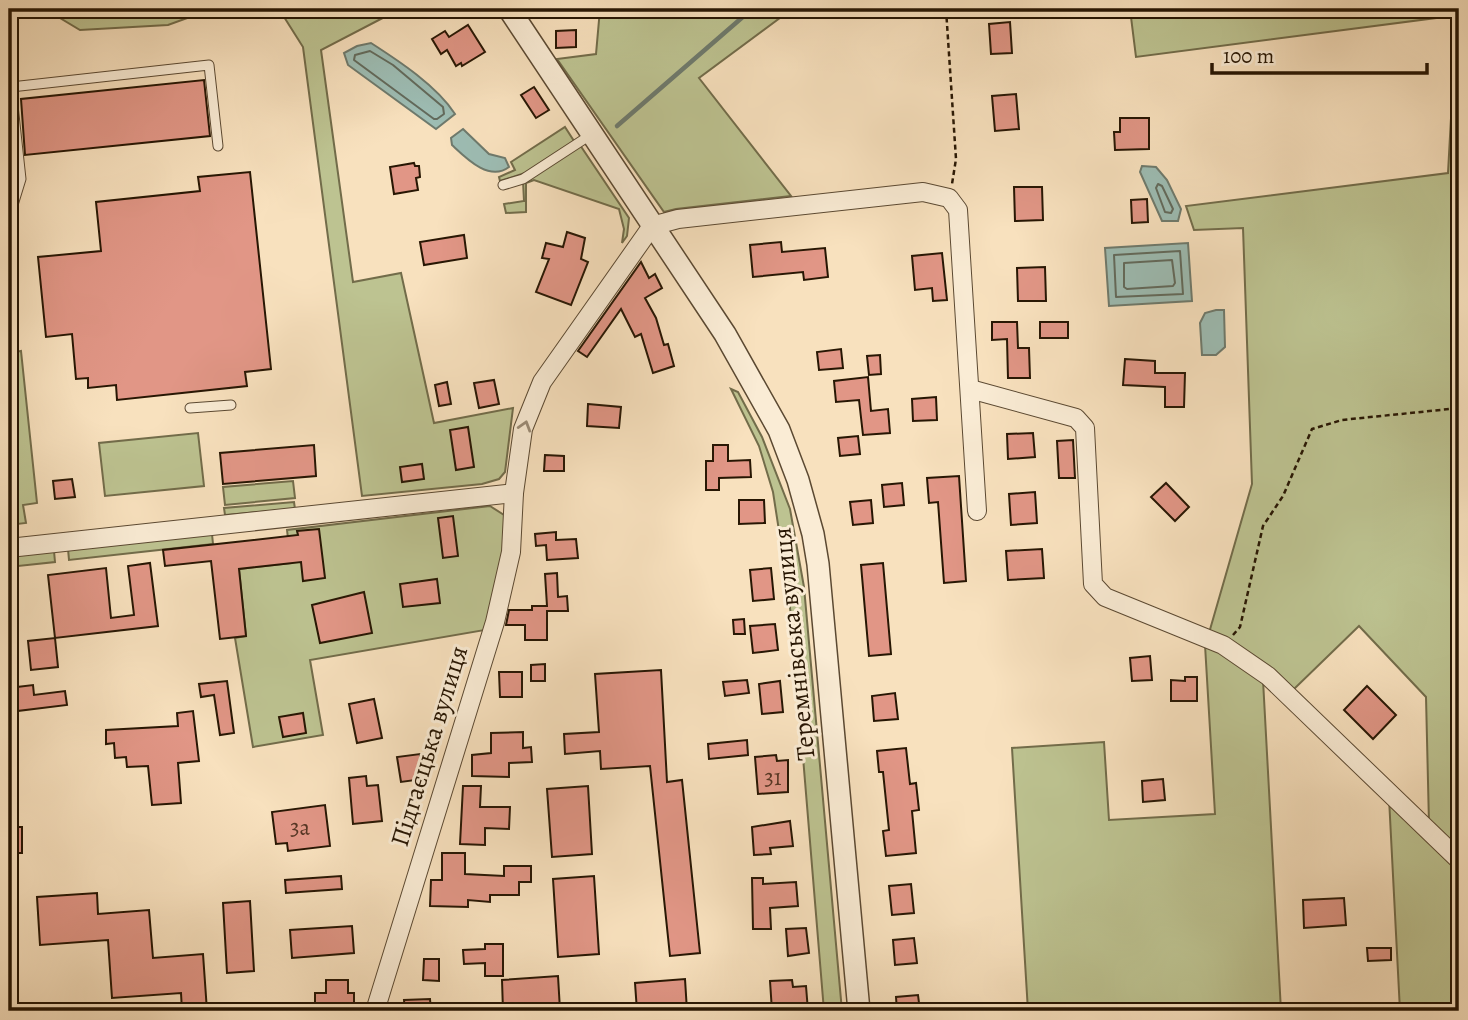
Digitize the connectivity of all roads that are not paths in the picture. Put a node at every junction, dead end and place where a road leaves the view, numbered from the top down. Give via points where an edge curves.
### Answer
1 (509, 9) edge
2 (592, 134) junction
3 (218, 146) dead end
4 (503, 185) dead end
5 (9, 218) edge
6 (652, 226) junction
7 (9, 285) edge
8 (13, 304) dead end
9 (970, 389) junction
10 (231, 405) dead end
11 (190, 408) dead end
12 (514, 493) junction
13 (977, 511) dead end
14 (9, 548) edge
15 (1459, 860) edge
16 (375, 1011) edge
17 (859, 1011) edge

1 - 2 street, Теремнівська вулиця
2 - 4 lane via 523,179
2 - 6 street, Теремнівська вулиця
3 - 5 lane via 209,65 11,87 21,179
6 - 9 street via 678,219 923,192 949,198 958,210
12 -> 6 street, Підгаєцька вулиця via 523,429 542,382
6 - 17 street, Теремнівська вулиця via 724,334 779,430 813,534
7 - 8 lane
9 - 13 street
9 - 15 street via 1076,418 1085,428 1093,584 1105,597 1223,645 1268,676
10 - 11 lane
12 - 14 street
12 - 16 street, Підгаєцька вулиця via 511,552 495,622

